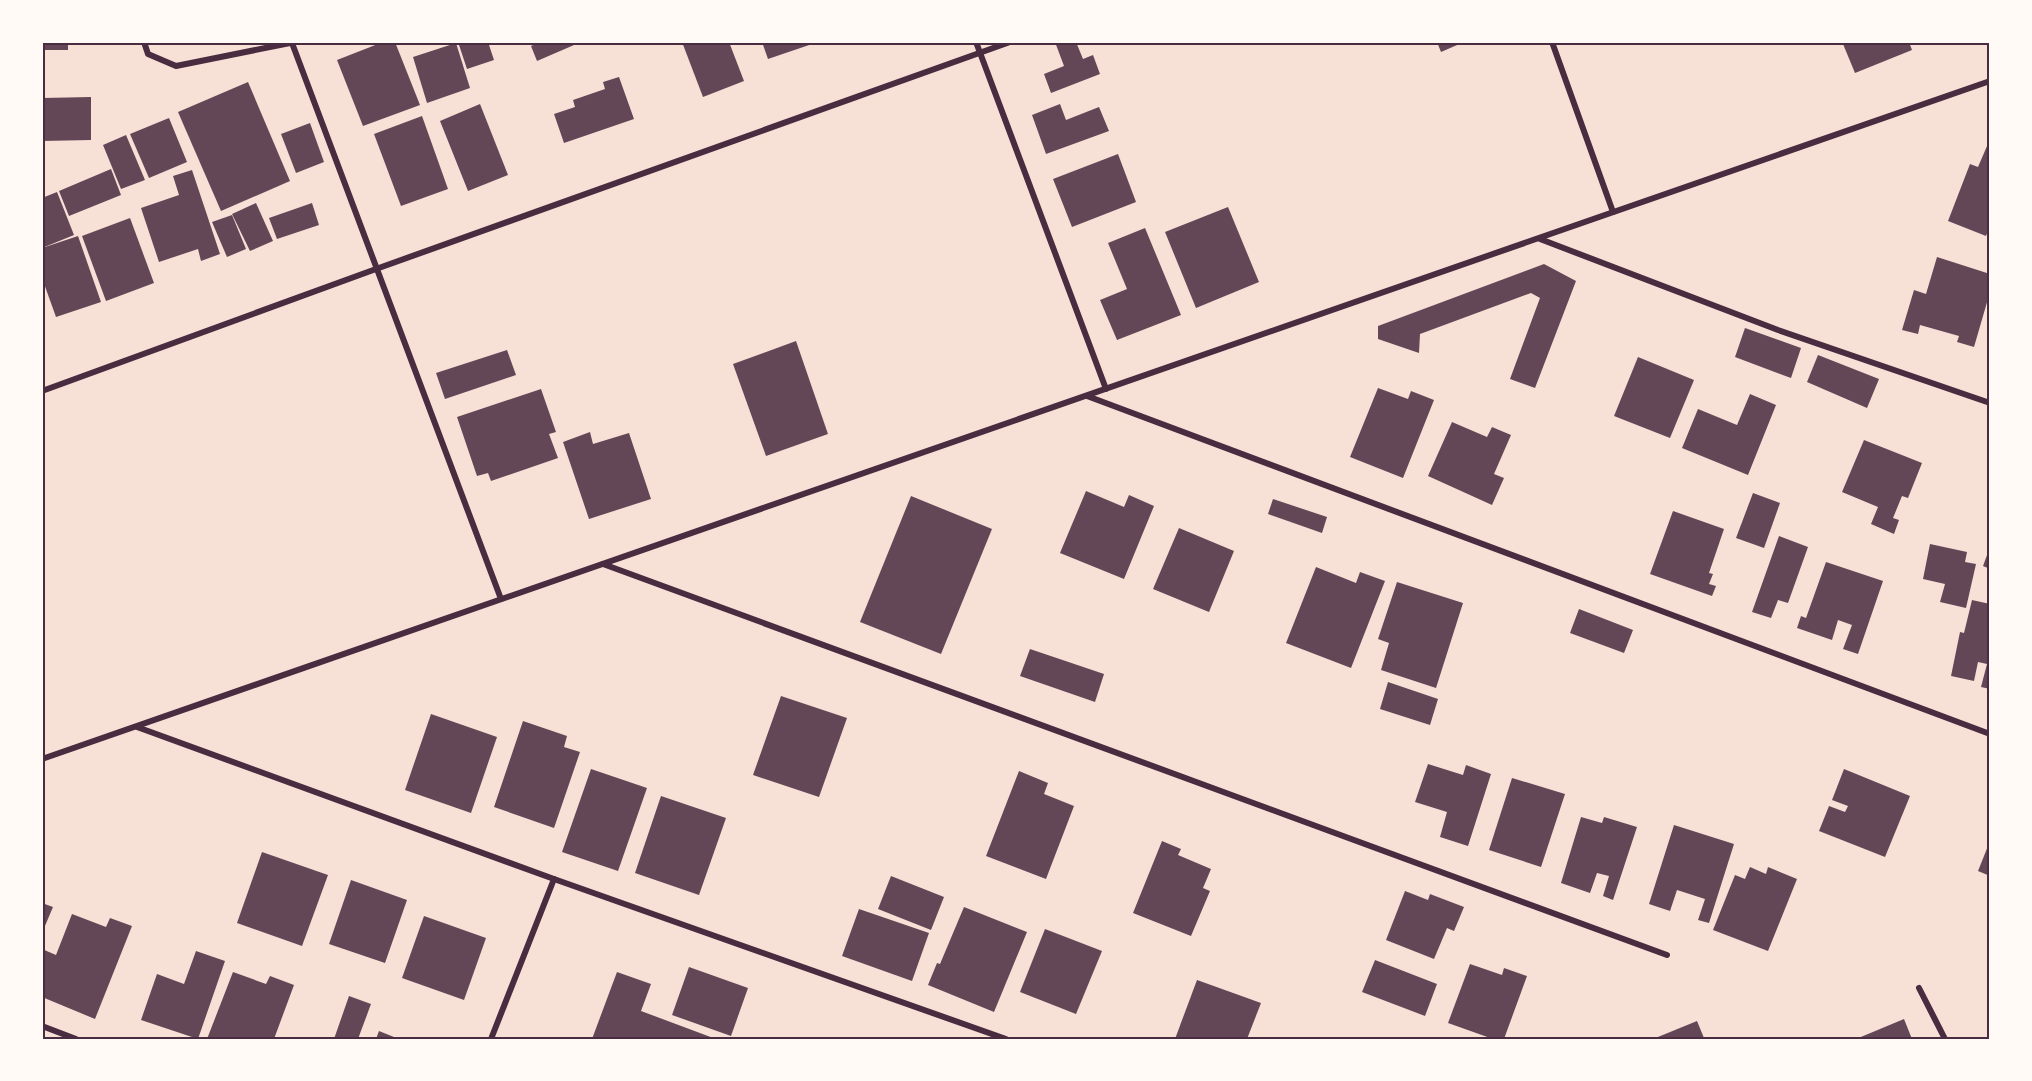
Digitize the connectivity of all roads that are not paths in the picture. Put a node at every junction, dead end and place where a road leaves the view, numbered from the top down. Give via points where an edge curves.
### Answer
1 (144, 42) edge
2 (294, 42) edge
3 (976, 42) edge
4 (1010, 42) edge
5 (1552, 42) edge
6 (980, 53) junction
7 (1990, 81) edge
8 (1613, 212) junction
9 (1539, 238) junction
10 (376, 268) junction
11 (1107, 389) junction
12 (42, 391) edge
13 (1087, 395) junction
14 (1990, 403) edge
15 (603, 564) junction
16 (501, 599) junction
17 (137, 726) junction
18 (1990, 734) edge
19 (42, 759) edge
20 (554, 879) junction
21 (1667, 955) dead end
22 (1919, 988) dead end
23 (42, 1026) edge
24 (76, 1039) edge
25 (491, 1039) edge
26 (1006, 1039) edge
27 (1944, 1039) edge

1 - 2 street via 148,54 176,66
2 - 10 street
3 - 6 street
4 - 6 street
5 - 8 street
6 - 10 street
6 - 11 street
7 - 8 street
8 - 9 street
9 - 11 street
9 - 14 street via 1778,330
10 - 12 street
10 - 16 street
11 - 13 street
13 - 15 street
13 - 18 street
15 - 16 street
15 - 21 street
16 - 17 street
17 - 19 street
17 - 20 street
20 - 25 street
20 - 26 street
22 - 27 street
23 - 24 street

